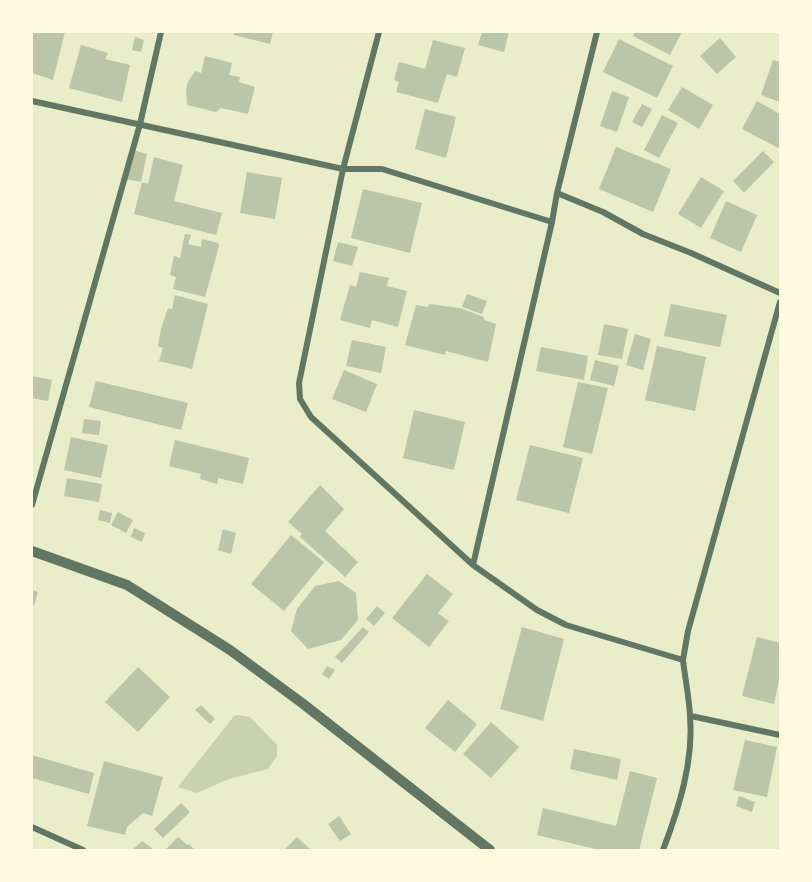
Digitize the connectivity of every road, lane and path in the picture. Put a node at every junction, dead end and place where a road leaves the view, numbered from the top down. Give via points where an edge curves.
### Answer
1 (161, 32) edge
2 (379, 32) edge
3 (597, 32) edge
4 (32, 101) edge
5 (140, 124) junction
6 (343, 169) junction
7 (557, 193) junction
8 (552, 222) junction
9 (780, 293) edge
10 (780, 302) edge
11 (32, 505) edge
12 (32, 551) edge
13 (473, 565) junction
14 (683, 660) junction
15 (691, 716) junction
16 (780, 735) edge
17 (32, 827) edge
18 (83, 850) edge
19 (490, 850) edge
20 (663, 850) edge

1 - 5 street
2 - 6 street
3 - 7 street
4 - 5 street
5 - 6 street
5 - 11 street
6 - 8 street via 382,169
6 - 13 street via 298,383 300,399 310,417
7 - 8 street
7 - 9 street
8 - 13 street
10 - 14 street
12 - 19 street via 127,585 230,650
13 - 14 street via 566,626
14 - 15 street
15 - 16 street
15 - 20 street via 678,810
17 - 18 street

